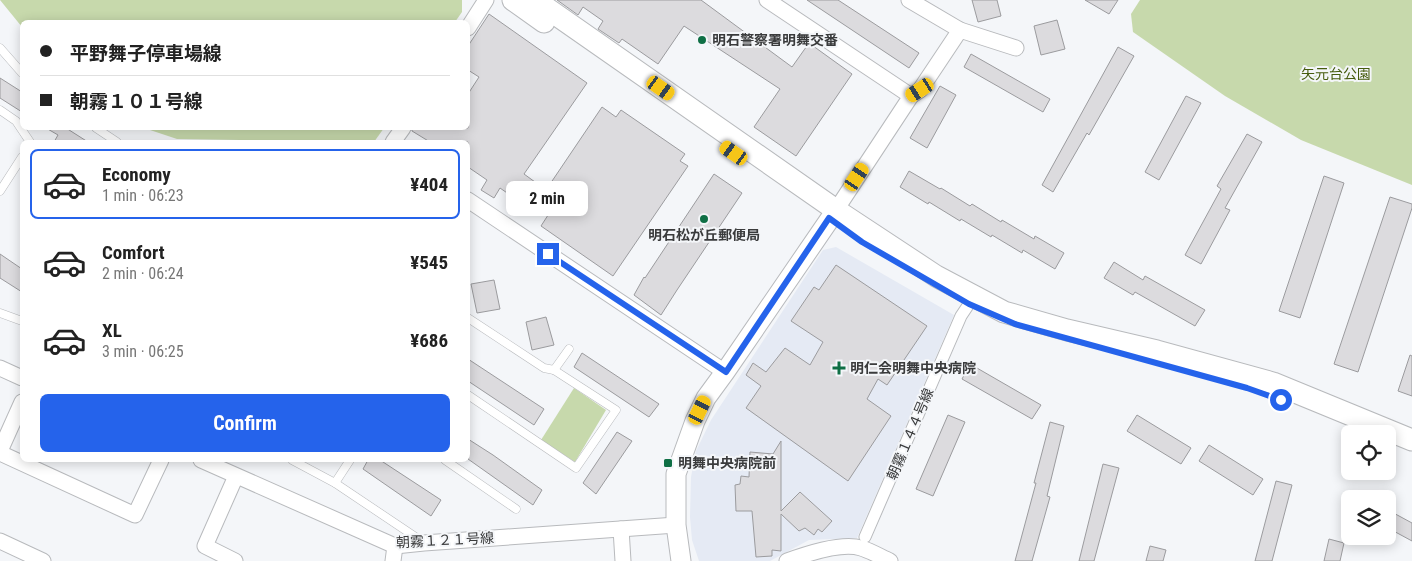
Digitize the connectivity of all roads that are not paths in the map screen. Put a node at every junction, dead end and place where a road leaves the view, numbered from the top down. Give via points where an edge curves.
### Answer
1 (486, 0) edge
2 (513, 0) edge
3 (535, 0) edge
4 (766, 0) edge
5 (908, 0) edge
6 (470, 25) edge
7 (960, 30) junction
8 (0, 48) edge
9 (1016, 48) dead end
10 (20, 71) edge
11 (911, 96) junction
12 (0, 110) edge
13 (20, 127) edge
14 (99, 130) edge
15 (114, 140) edge
16 (20, 160) edge
17 (0, 190) edge
18 (470, 201) edge
19 (832, 214) junction
20 (969, 304) junction
21 (0, 313) edge
22 (470, 319) edge
23 (20, 320) edge
24 (569, 349) dead end
25 (0, 368) edge
26 (554, 370) junction
27 (726, 372) junction
28 (20, 377) edge
29 (470, 396) edge
30 (20, 407) edge
31 (1348, 425) edge
32 (1412, 440) edge
33 (1396, 445) edge
34 (0, 452) edge
35 (1412, 452) edge
36 (20, 461) edge
37 (21, 462) edge
38 (160, 462) edge
39 (205, 462) edge
40 (296, 462) edge
41 (349, 462) edge
42 (448, 462) edge
43 (236, 476) junction
44 (335, 483) junction
45 (516, 509) dead end
46 (676, 525) junction
47 (621, 529) junction
48 (866, 537) dead end
49 (0, 541) edge
50 (424, 543) junction
51 (394, 553) edge
52 (36, 560) edge
53 (235, 561) edge
54 (623, 561) edge
55 (681, 561) edge
56 (787, 561) edge
57 (890, 561) edge

1 - 6 street
2 - 19 main road
3 - 19 main road
4 - 11 street
5 - 7 street
7 - 9 street
7 - 11 street via 920,90
8 - 10 lane
11 - 19 street
12 - 13 lane
14 - 15 lane
16 - 17 lane
18 - 27 street
19 - 20 main road via 862,242
19 - 27 street
19 - 32 main road via 1004,312 1273,383
20 - 31 main road via 1015,324 1247,388
20 - 48 street, 朝霧１４４号線
21 - 23 lane
22 - 26 lane via 544,368
24 - 26 lane
25 - 28 street
26 - 29 lane via 616,410 576,468
27 - 46 street via 706,398 676,474
30 - 34 street
33 - 35 main road
34 - 36 street
37 - 38 street via 135,515
39 - 43 street, 朝霧１２１号線
40 - 44 lane
41 - 44 lane
42 - 45 lane
43 - 51 street, 朝霧１２１号線
43 - 53 street via 205,546
44 - 50 lane
46 - 47 street, 朝霧１２１号線
46 - 55 street
47 - 50 street, 朝霧１２１号線
47 - 54 street
49 - 52 street
50 - 51 street, 朝霧１２１号線
56 - 57 street via 845,546 861,548

